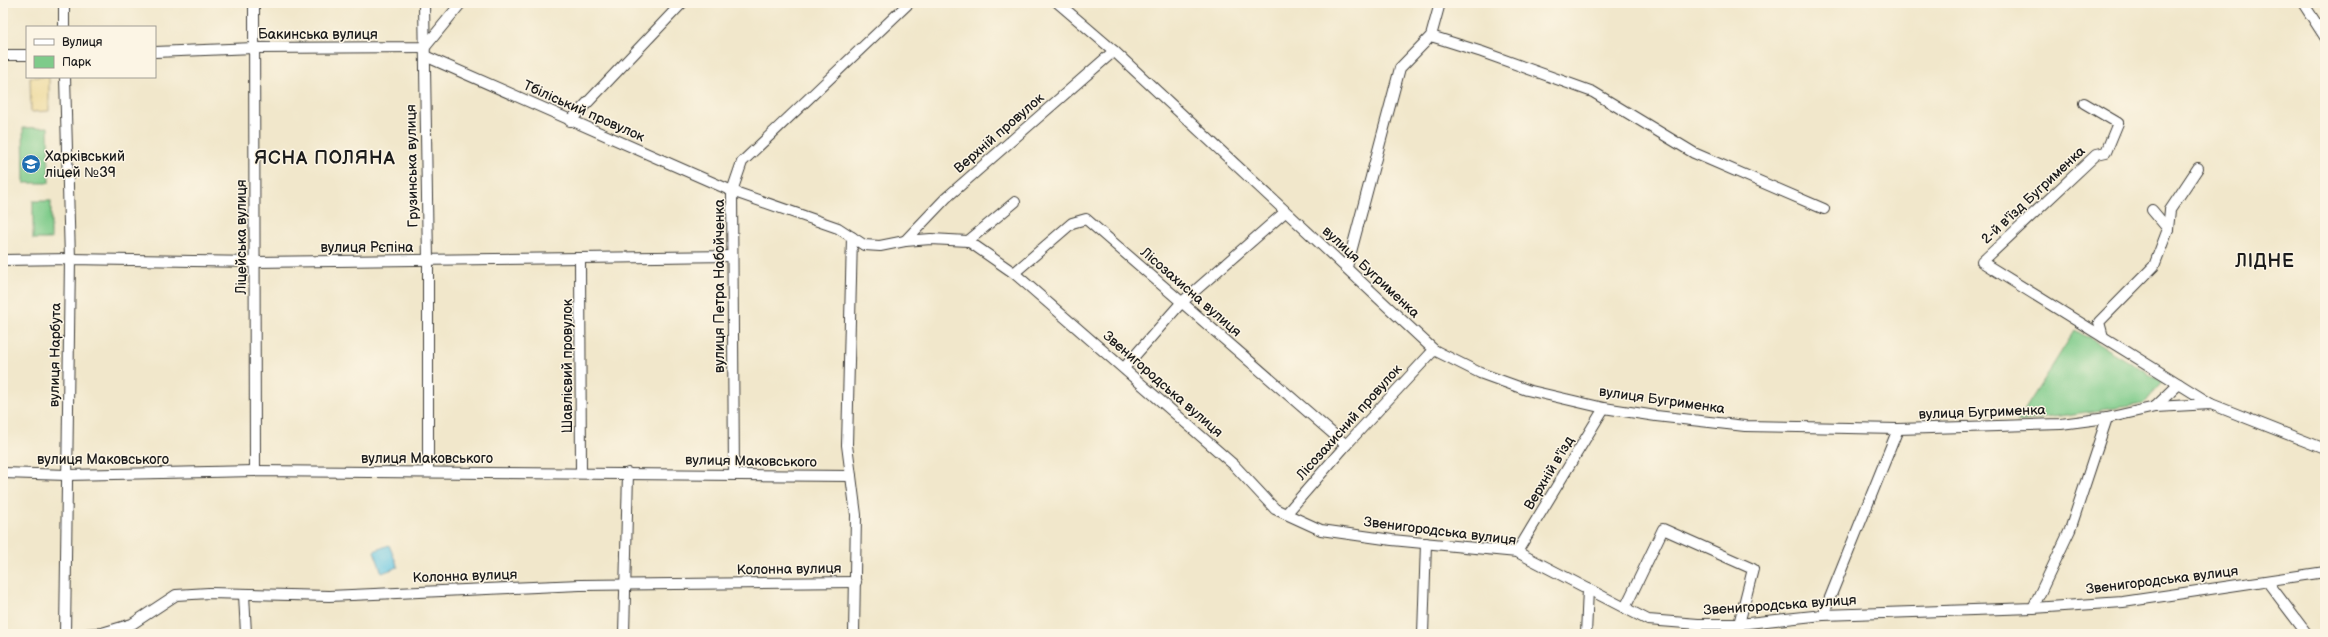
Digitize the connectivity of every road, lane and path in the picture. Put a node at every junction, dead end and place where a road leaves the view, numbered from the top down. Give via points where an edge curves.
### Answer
1 (64, 3) edge
2 (254, 3) edge
3 (424, 3) edge
4 (461, 3) edge
5 (682, 3) edge
6 (909, 3) edge
7 (1058, 3) edge
8 (1440, 3) edge
9 (2303, 3) edge
10 (64, 26) edge
11 (1431, 36) junction
12 (2325, 37) edge
13 (254, 48) junction
14 (425, 51) junction
15 (1114, 51) junction
16 (156, 52) edge
17 (3, 55) edge
18 (26, 55) edge
19 (65, 78) edge
20 (2084, 103) dead end
21 (570, 121) junction
22 (2198, 168) dead end
23 (732, 191) junction
24 (1015, 202) dead end
25 (1824, 209) dead end
26 (2152, 210) dead end
27 (1285, 212) junction
28 (2168, 229) junction
29 (852, 237) junction
30 (905, 241) junction
31 (968, 241) junction
32 (732, 256) junction
33 (70, 258) junction
34 (580, 259) junction
35 (3, 260) edge
36 (428, 261) junction
37 (255, 262) junction
38 (1347, 267) junction
39 (1014, 273) junction
40 (1181, 303) junction
41 (2104, 337) junction
42 (1434, 350) junction
43 (1124, 368) junction
44 (2179, 384) junction
45 (2211, 404) junction
46 (1604, 408) junction
47 (2154, 408) junction
48 (2107, 418) junction
49 (1898, 429) junction
50 (1346, 445) junction
51 (2325, 449) edge
52 (255, 472) junction
53 (428, 472) junction
54 (3, 473) edge
55 (581, 473) junction
56 (628, 473) junction
57 (67, 474) junction
58 (734, 474) junction
59 (851, 476) junction
60 (1286, 514) junction
61 (1426, 543) junction
62 (1517, 552) junction
63 (2325, 572) edge
64 (2268, 580) junction
65 (856, 582) junction
66 (626, 585) junction
67 (1588, 588) junction
68 (244, 594) junction
69 (1625, 608) junction
70 (2033, 608) junction
71 (1823, 615) junction
72 (1739, 629) edge
73 (65, 634) edge
74 (85, 634) edge
75 (246, 634) edge
76 (624, 634) edge
77 (854, 634) edge
78 (1423, 634) edge
79 (1586, 634) edge
80 (2307, 634) edge

1 - 10 street
2 - 13 street, Ліцейська вулиця
3 - 14 street, Грузинська вулиця
4 - 14 street
5 - 21 street
6 - 23 street, вулиця Петра Набойченка via 742,162
7 - 15 street, вулиця Бугрименка
8 - 11 street
9 - 12 street
11 - 25 street via 1593,92 1694,153
11 - 38 street via 1400,68
13 - 14 street, Бакинська вулиця
13 - 16 street, Бакинська вулиця
13 - 37 street, Ліцейська вулиця
14 - 21 street, Тбіліський провулок
14 - 36 street, Грузинська вулиця
15 - 27 street, вулиця Бугрименка
15 - 30 street, Верхній провулок via 946,198
17 - 18 street
19 - 33 street, вулиця Нарбута
20 - 41 street, 2-й в'їзд Бугрименка via 2118,123 2106,152 2097,154 1982,262
21 - 23 street, Тбіліський провулок
22 - 28 street via 2170,210
23 - 29 street via 838,228
23 - 32 street, вулиця Петра Набойченка
24 - 31 street
26 - 28 street
27 - 38 street, вулиця Бугрименка
27 - 40 street
28 - 41 street via 2154,266 2099,322
29 - 30 street via 864,246
29 - 59 street via 847,445
30 - 31 street
31 - 39 street, Звенигородська вулиця
32 - 34 street, вулиця Рєпіна
32 - 58 street, вулиця Петра Набойченка
33 - 35 street, вулиця Рєпіна
33 - 37 street, вулиця Рєпіна
33 - 57 street, вулиця Нарбута
34 - 36 street, вулиця Рєпіна
34 - 55 street, Шавлієвий провулок
36 - 37 street, вулиця Рєпіна
36 - 53 street, Грузинська вулиця
37 - 52 street, Ліцейська вулиця
38 - 42 street, вулиця Бугрименка
39 - 40 street, Лісозахисна вулиця via 1072,223 1086,219
39 - 43 street, Звенигородська вулиця
40 - 43 street
40 - 50 street, Лісозахисна вулиця
41 - 44 street
42 - 46 street, вулиця Бугрименка via 1480,373 1528,390
42 - 50 street, Лісозахисний провулок
43 - 60 street, Звенигородська вулиця via 1234,465 1276,509
44 - 45 street
44 - 47 street
45 - 47 street, вулиця Бугрименка
45 - 51 street, вулиця Бугрименка
46 - 49 street, вулиця Бугрименка via 1745,426
46 - 62 street, Верхній в'їзд
47 - 48 street, вулиця Бугрименка
48 - 49 street, вулиця Бугрименка via 2061,424
48 - 70 street via 2070,530
49 - 71 street
50 - 60 street, Лісозахисний провулок
52 - 53 street, вулиця Маковського
52 - 57 street, вулиця Маковського
53 - 55 street, вулиця Маковського
54 - 57 street, вулиця Маковського
55 - 56 street, вулиця Маковського
56 - 58 street, вулиця Маковського
56 - 66 street
57 - 73 street, вулиця Нарбута
58 - 59 street, вулиця Маковського
59 - 65 street via 856,515
60 - 61 street, Звенигородська вулиця via 1321,530
61 - 62 street, Звенигородська вулиця
61 - 78 street
62 - 67 street, Звенигородська вулиця
63 - 64 street
64 - 70 street, Звенигородська вулиця via 2123,602
64 - 80 street
65 - 66 street, Колонна вулиця
65 - 77 street
66 - 68 street, Колонна вулиця via 329,596
66 - 76 street
67 - 69 street, Звенигородська вулиця
67 - 79 street
68 - 74 street, Колонна вулиця via 176,595 132,624 102,633
68 - 75 street
69 - 72 street, Звенигородська вулиця via 1648,620
69 - 72 street via 1663,529 1753,570
70 - 71 street, Звенигородська вулиця
71 - 72 street, Звенигородська вулиця

